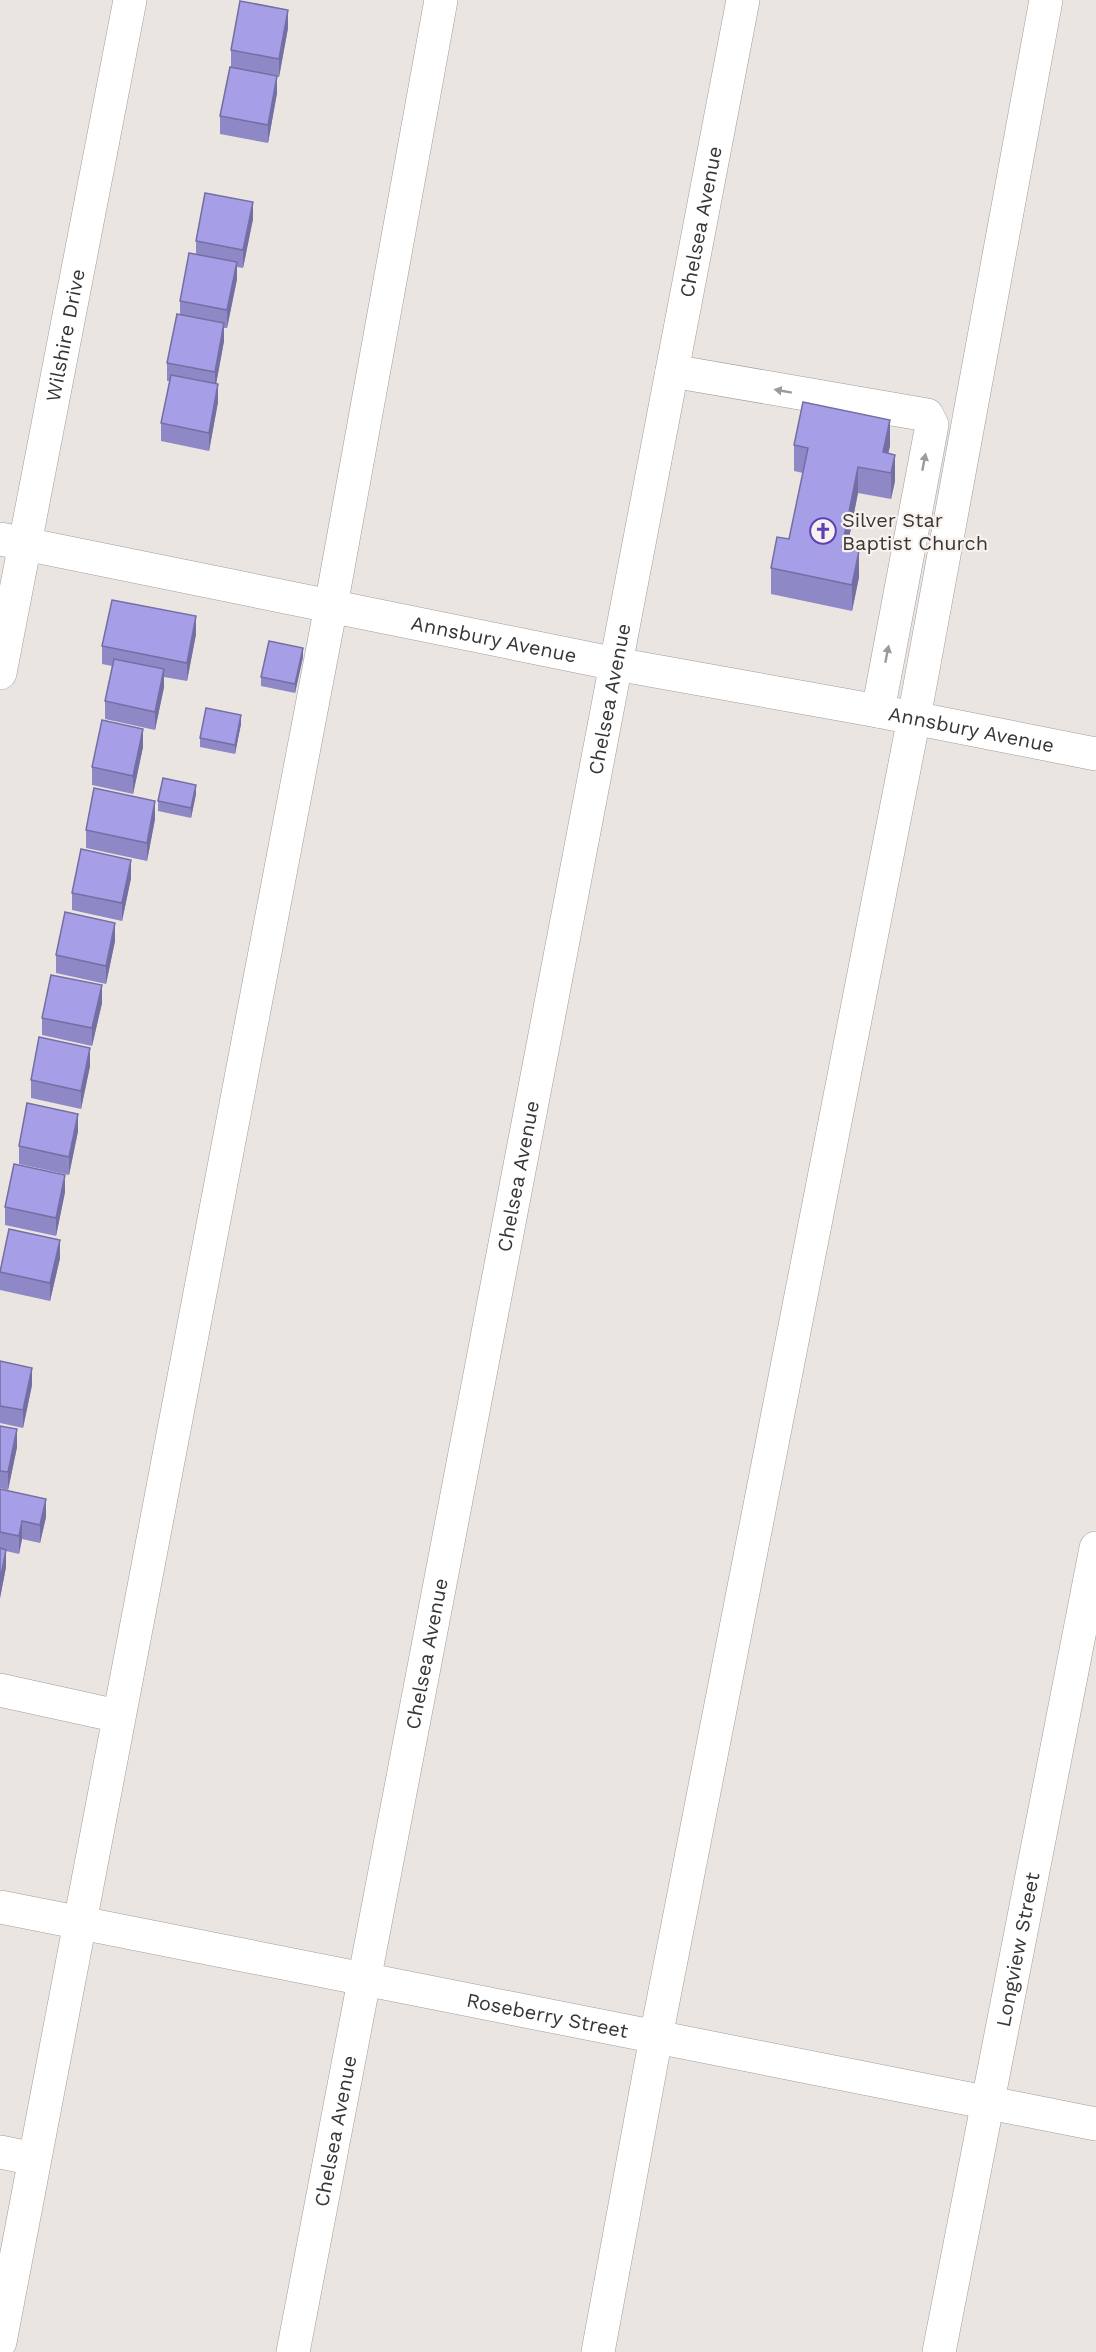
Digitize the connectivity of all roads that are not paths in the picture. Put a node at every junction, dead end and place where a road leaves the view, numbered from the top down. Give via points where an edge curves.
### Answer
1 (130, 0) edge
2 (441, 0) edge
3 (743, 0) edge
4 (1046, 0) edge
5 (672, 371) junction
6 (12, 542) edge
7 (331, 606) junction
8 (616, 664) junction
9 (0, 673) edge
10 (878, 711) junction
11 (914, 718) junction
12 (1096, 754) edge
13 (1096, 1548) edge
14 (0, 1690) edge
15 (118, 1716) junction
16 (0, 1907) edge
17 (79, 1922) junction
18 (365, 1979) junction
19 (656, 2037) junction
20 (988, 2103) junction
21 (1096, 2124) edge
22 (0, 2152) edge
23 (34, 2159) junction
24 (0, 2342) edge
25 (293, 2352) edge
26 (598, 2352) edge
27 (939, 2352) edge

1 - 6 street, Wilshire Drive
2 - 7 street
3 - 5 street, Chelsea Avenue
4 - 11 street
5 - 8 street, Chelsea Avenue
10 -> 5 street via 932,425 927,415
6 - 7 street, Annsbury Avenue
6 - 9 street, Wilshire Drive
7 - 8 street, Annsbury Avenue
7 - 15 street
8 - 10 street, Annsbury Avenue
8 - 18 street, Chelsea Avenue
10 - 11 street, Annsbury Avenue
11 - 12 street, Annsbury Avenue
11 - 19 street
13 - 20 street, Longview Street
14 - 15 street
15 - 17 street
16 - 17 street, Roseberry Street
17 - 18 street, Roseberry Street
17 - 23 street
18 - 19 street, Roseberry Street
18 - 25 street, Chelsea Avenue
19 - 20 street, Roseberry Street
19 - 26 street
20 - 21 street, Roseberry Street
20 - 27 street, Longview Street
22 - 23 street
23 - 24 street

